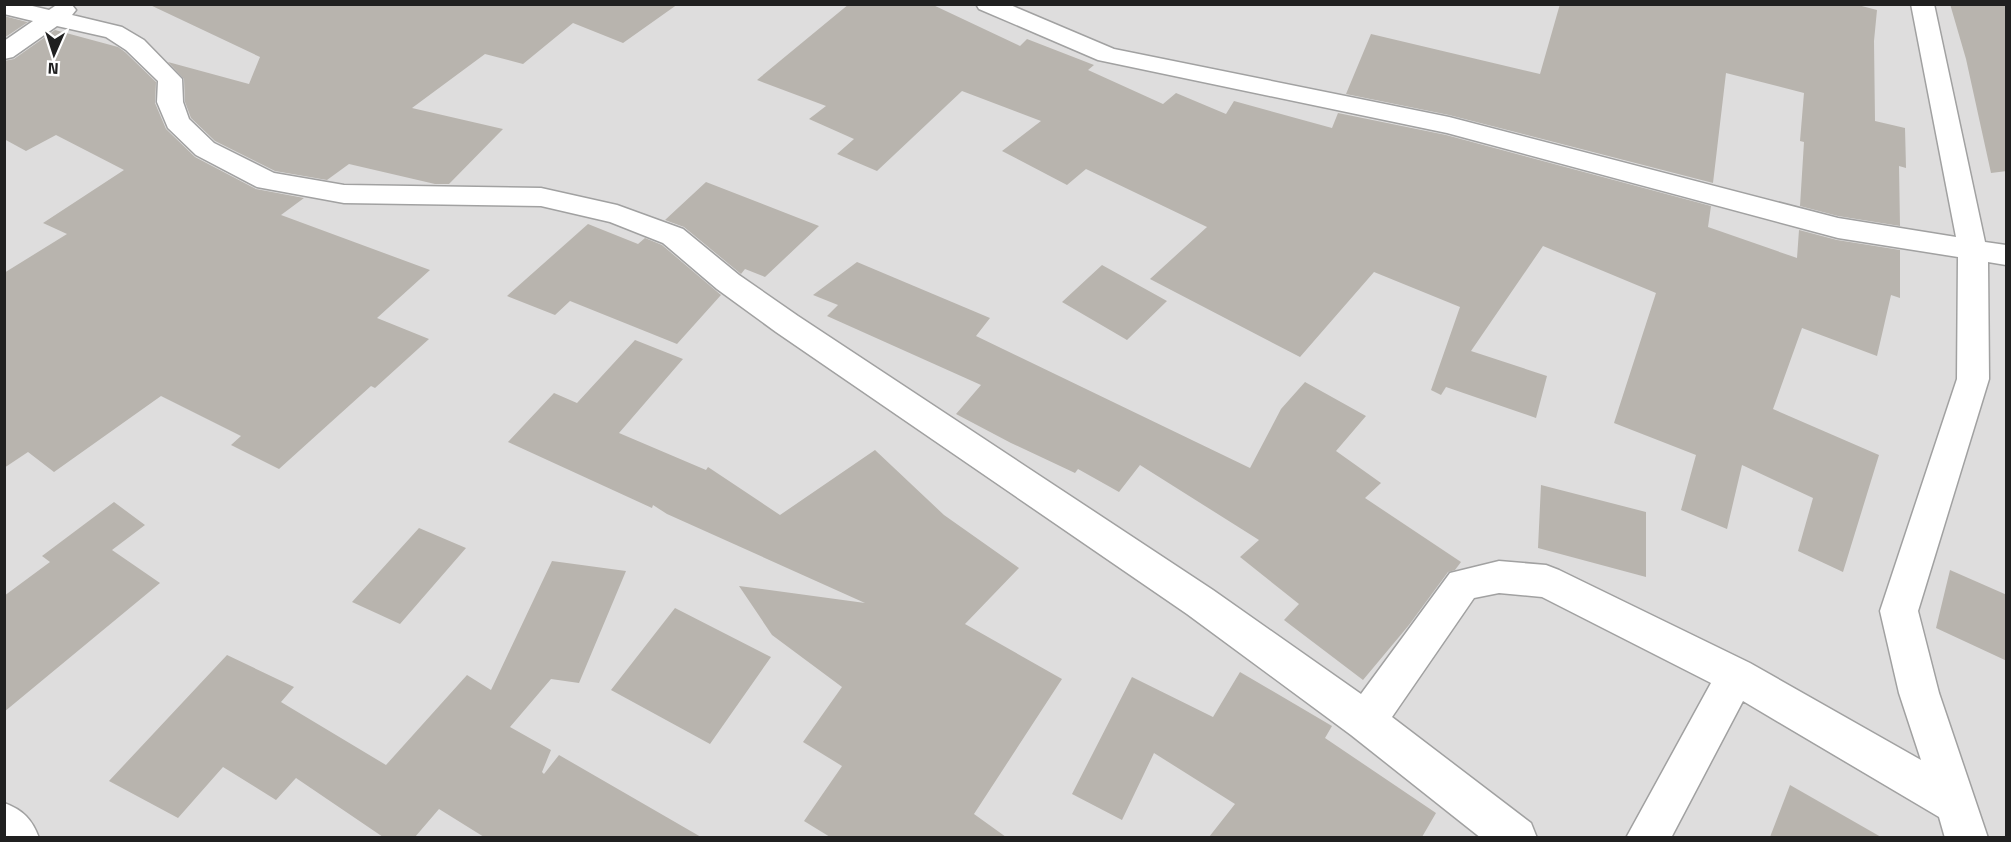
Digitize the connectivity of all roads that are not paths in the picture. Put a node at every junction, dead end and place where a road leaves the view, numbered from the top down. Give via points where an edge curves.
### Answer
1 (987, 4) edge
2 (1922, 4) edge
3 (4, 8) edge
4 (63, 11) edge
5 (4, 52) edge
6 (1990, 253) edge
7 (1736, 676) junction
8 (1365, 721) junction
9 (1961, 820) edge
10 (4, 824) edge
11 (18, 837) edge
12 (1516, 837) edge
13 (1647, 837) edge

1 - 6 street via 1107,55 1449,125 1838,228
2 - 6 street
3 - 4 street
4 - 5 street
4 - 8 street via 135,45 170,79 170,102 177,122 205,149 267,181 344,194 541,197 617,214 673,236 787,324 1200,602
6 - 9 street via 1973,379 1899,612 1919,693
7 - 8 street via 1546,582 1499,577 1463,584
7 - 9 street
7 - 13 street
8 - 12 street
10 - 11 street

